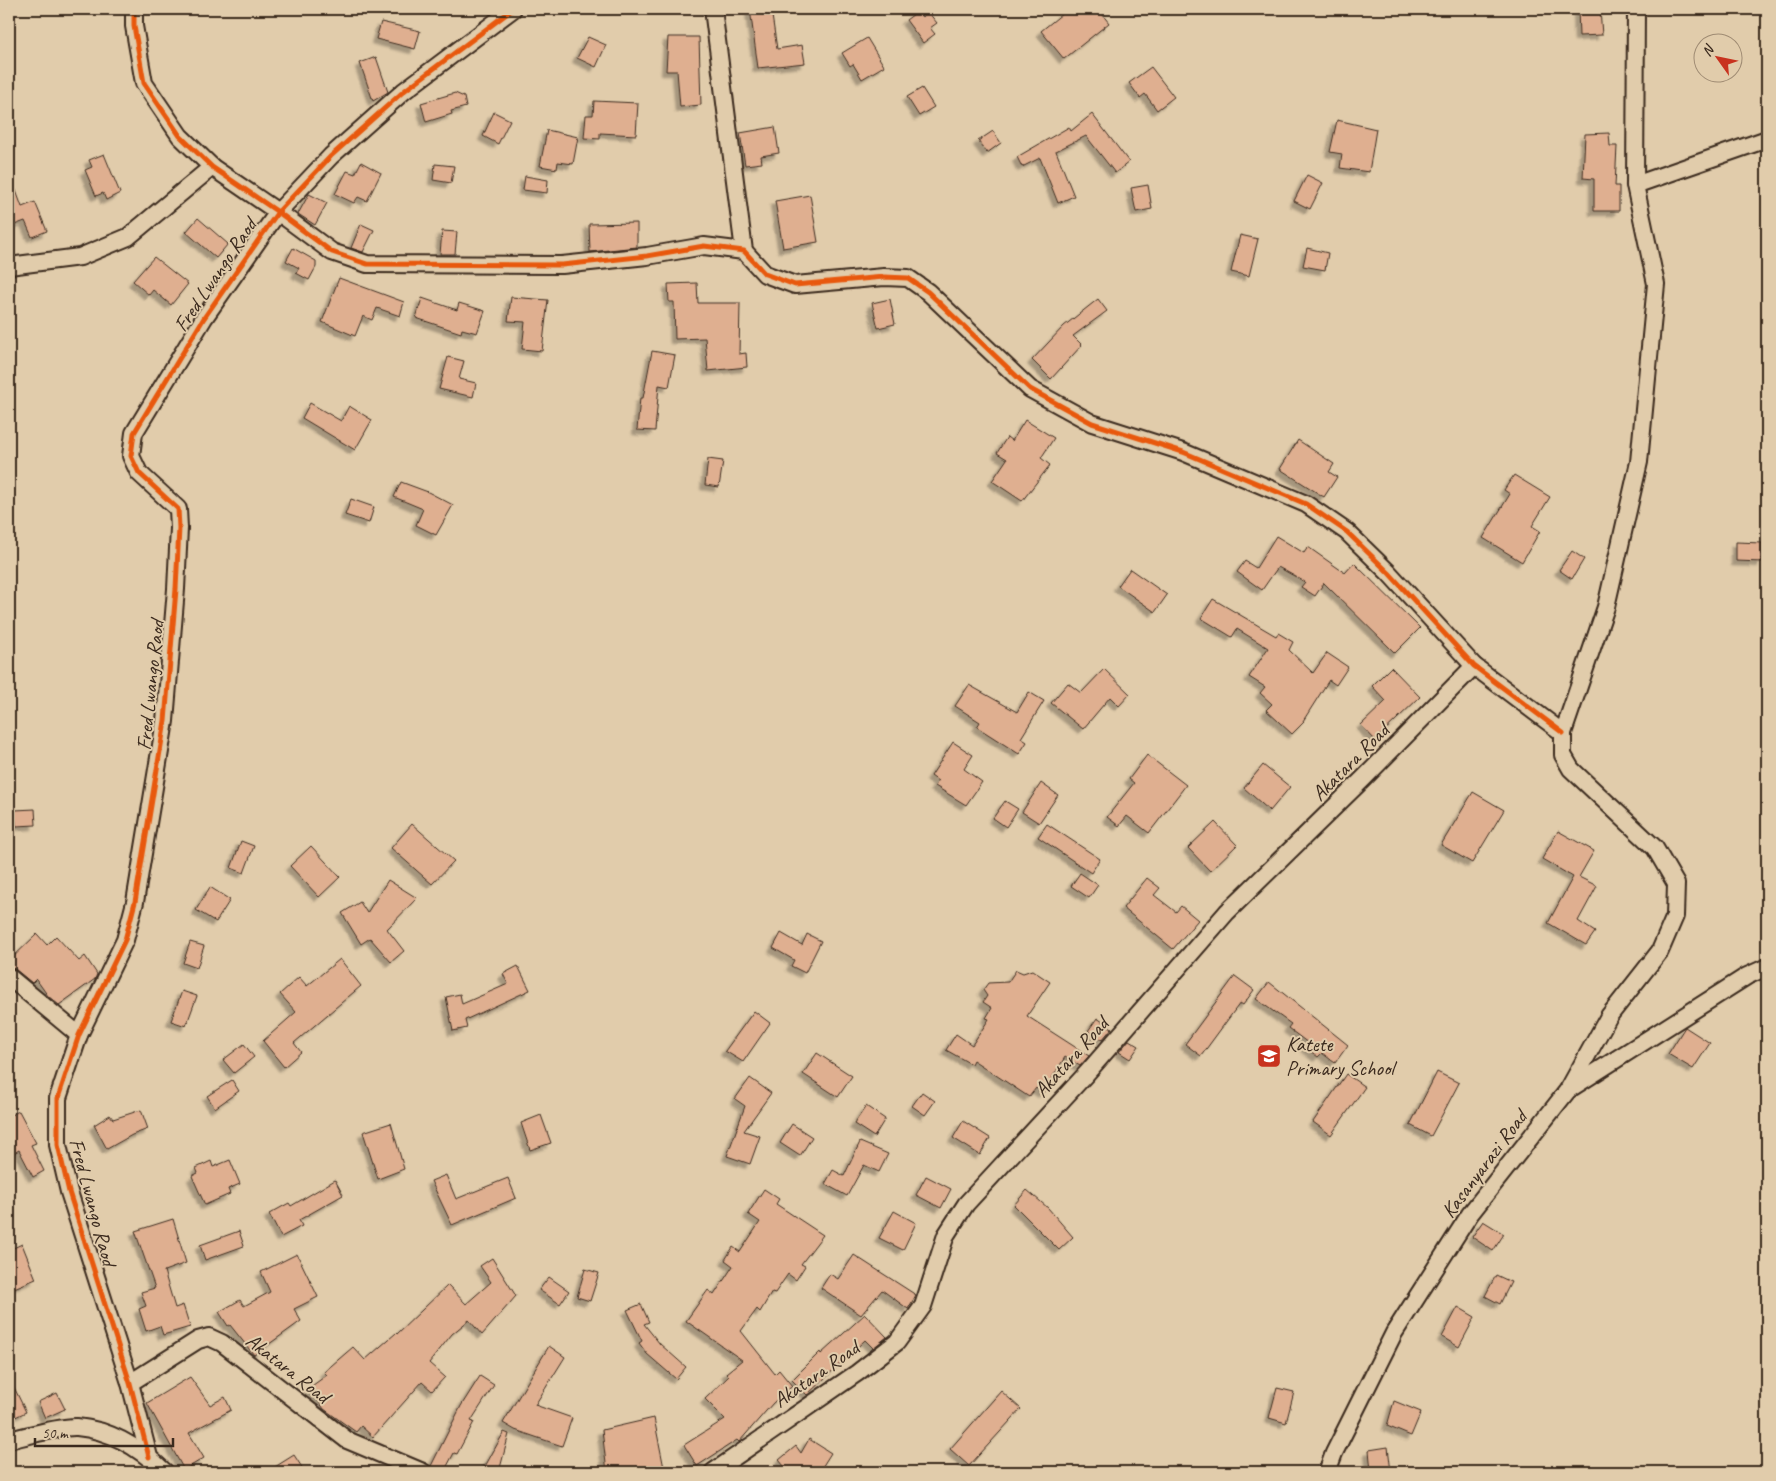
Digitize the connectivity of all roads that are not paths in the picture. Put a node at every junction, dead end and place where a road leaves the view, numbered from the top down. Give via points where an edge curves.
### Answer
1 (134, 9) edge
2 (513, 9) edge
3 (713, 9) edge
4 (1636, 9) edge
5 (1767, 139) edge
6 (212, 167) junction
7 (1635, 185) junction
8 (278, 212) junction
9 (744, 251) junction
10 (9, 266) edge
11 (1474, 666) junction
12 (1563, 732) junction
13 (1767, 967) edge
14 (9, 977) edge
15 (78, 1034) junction
16 (1568, 1090) junction
17 (130, 1383) junction
18 (9, 1440) edge
19 (149, 1457) junction
20 (165, 1472) edge
21 (423, 1472) edge
22 (713, 1472) edge
23 (1327, 1472) edge

1 - 6 street, Fred Lwango Raod via 144,84 180,136
2 - 8 street via 404,91 331,156
3 - 9 street
4 - 7 street
5 - 7 street
6 - 8 street, Fred Lwango Raod
6 - 10 street via 128,237 80,257
7 - 12 street via 1656,284 1639,462 1606,607
8 - 9 street via 332,252 367,264 562,265 704,246
8 - 15 street, Fred Lwango Raod via 204,318 134,433 132,456 139,473 178,509 177,572 166,721 135,902 125,940
9 - 11 street via 765,274 795,284 908,278 928,292 1030,389 1092,424 1183,452 1306,504 1340,528 1389,573
11 - 12 street
11 - 22 street, Akatara Road via 1227,912 1086,1074 966,1204 946,1235 924,1306 897,1342
12 - 16 street via 1563,755 1571,769 1655,848 1676,884 1675,916 1660,951 1609,1016
13 - 16 street, Kasanyarazi Road via 1747,976
14 - 15 street
15 - 17 street, Fred Lwango Raod via 58,1098 58,1145 69,1192
16 - 23 street, Kasanyarazi Road via 1470,1214 1394,1333
17 - 19 street, Fred Lwango Raod
17 - 21 street, Akatara Road via 198,1340 209,1337 222,1343 347,1440
18 - 19 street via 76,1427 114,1436
19 - 20 street

